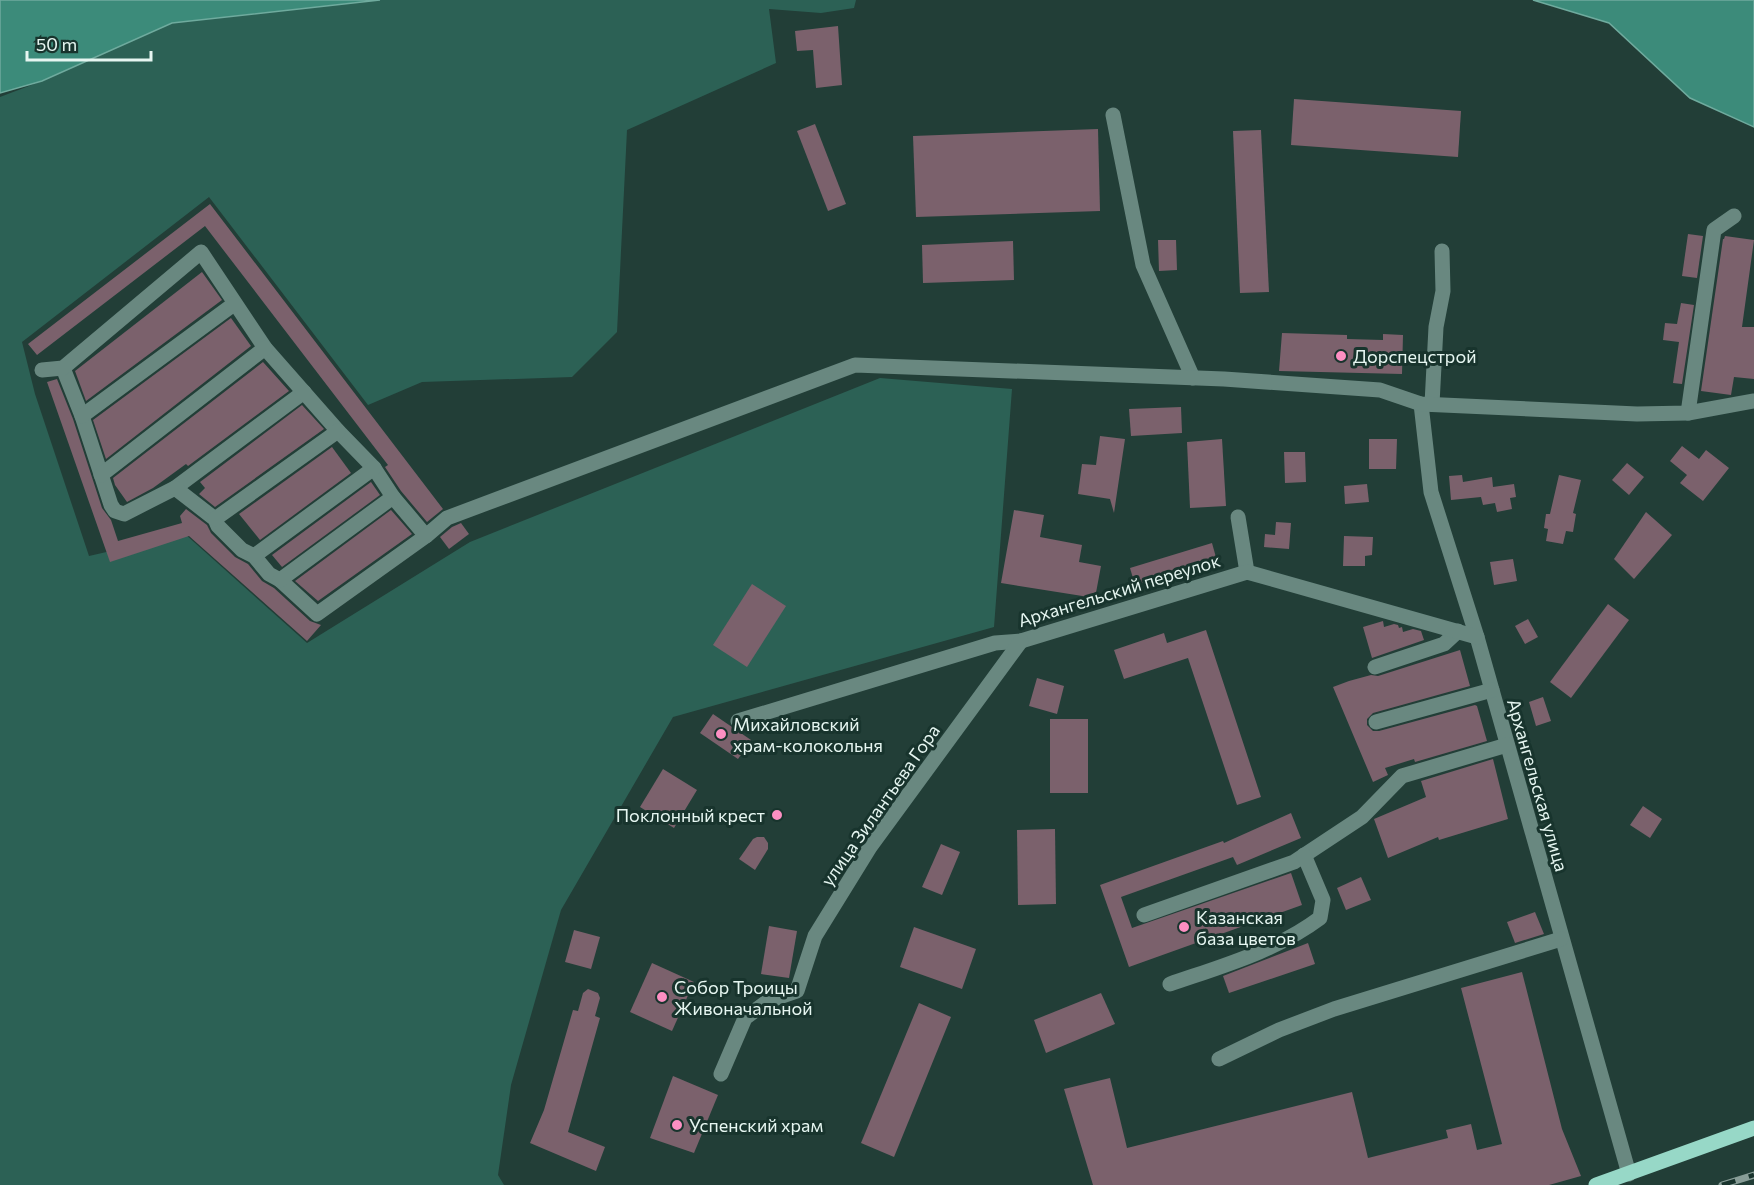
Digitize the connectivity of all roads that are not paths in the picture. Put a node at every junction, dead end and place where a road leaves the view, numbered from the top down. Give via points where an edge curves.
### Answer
1 (1113, 115) dead end
2 (1734, 216) dead end
3 (1442, 251) dead end
4 (234, 304) junction
5 (265, 348) junction
6 (63, 368) junction
7 (42, 370) dead end
8 (1193, 378) junction
9 (304, 392) junction
10 (1754, 401) edge
11 (1427, 404) junction
12 (1688, 413) junction
13 (82, 416) junction
14 (338, 430) junction
15 (374, 468) junction
16 (101, 475) junction
17 (175, 488) junction
18 (393, 497) junction
19 (1239, 517) dead end
20 (215, 519) junction
21 (426, 536) junction
22 (254, 556) junction
23 (1246, 572) junction
24 (280, 579) junction
25 (1458, 631) junction
26 (1477, 637) junction
27 (1021, 641) junction
28 (1375, 667) dead end
29 (1492, 690) junction
30 (738, 721) dead end
31 (1376, 722) dead end
32 (1507, 745) junction
33 (1305, 855) junction
34 (1144, 915) dead end
35 (1562, 939) junction
36 (1170, 984) dead end
37 (1219, 1059) dead end
38 (721, 1074) dead end
39 (1754, 1128) edge
40 (1629, 1174) junction
41 (1596, 1185) edge

1 - 8 street via 1143,265
2 - 12 street via 1714,230
3 - 11 street, Архангельская улица via 1443,291
4 - 5 street
4 - 6 street via 201,252
4 - 13 street
5 - 9 street
5 - 16 street
6 - 7 street
6 - 13 street
8 - 11 street via 1380,390
8 - 21 street via 855,365 447,518
9 - 14 street
9 - 17 street
10 - 12 street
11 - 12 street
11 - 26 street, Архангельская улица via 1431,492
13 - 16 street
14 - 15 street
14 - 20 street
15 - 18 street
15 - 22 street
16 - 17 street via 111,505 124,514
17 - 20 street
18 - 21 street
18 - 24 street
19 - 23 street
20 - 22 street via 242,550
21 - 24 street via 317,614
22 - 24 street via 268,574
23 - 25 street, Архангельский переулок
23 - 27 street, Архангельский переулок
25 - 26 street, Архангельский переулок
25 - 28 street via 1444,644
26 - 29 street, Архангельская улица
27 - 30 street, Архангельский переулок via 995,643
27 - 38 street, улица Зилантьева Гора via 870,847 815,936 796,991 768,1001 745,1018
29 - 31 street
29 - 32 street, Архангельская улица
32 - 33 street via 1402,776 1362,817
32 - 35 street, Архангельская улица
33 - 34 street
33 - 36 street via 1323,900 1320,918 1269,949
35 - 37 street via 1334,1009
35 - 40 street, Архангельская улица
39 - 40 main road
40 - 41 main road

